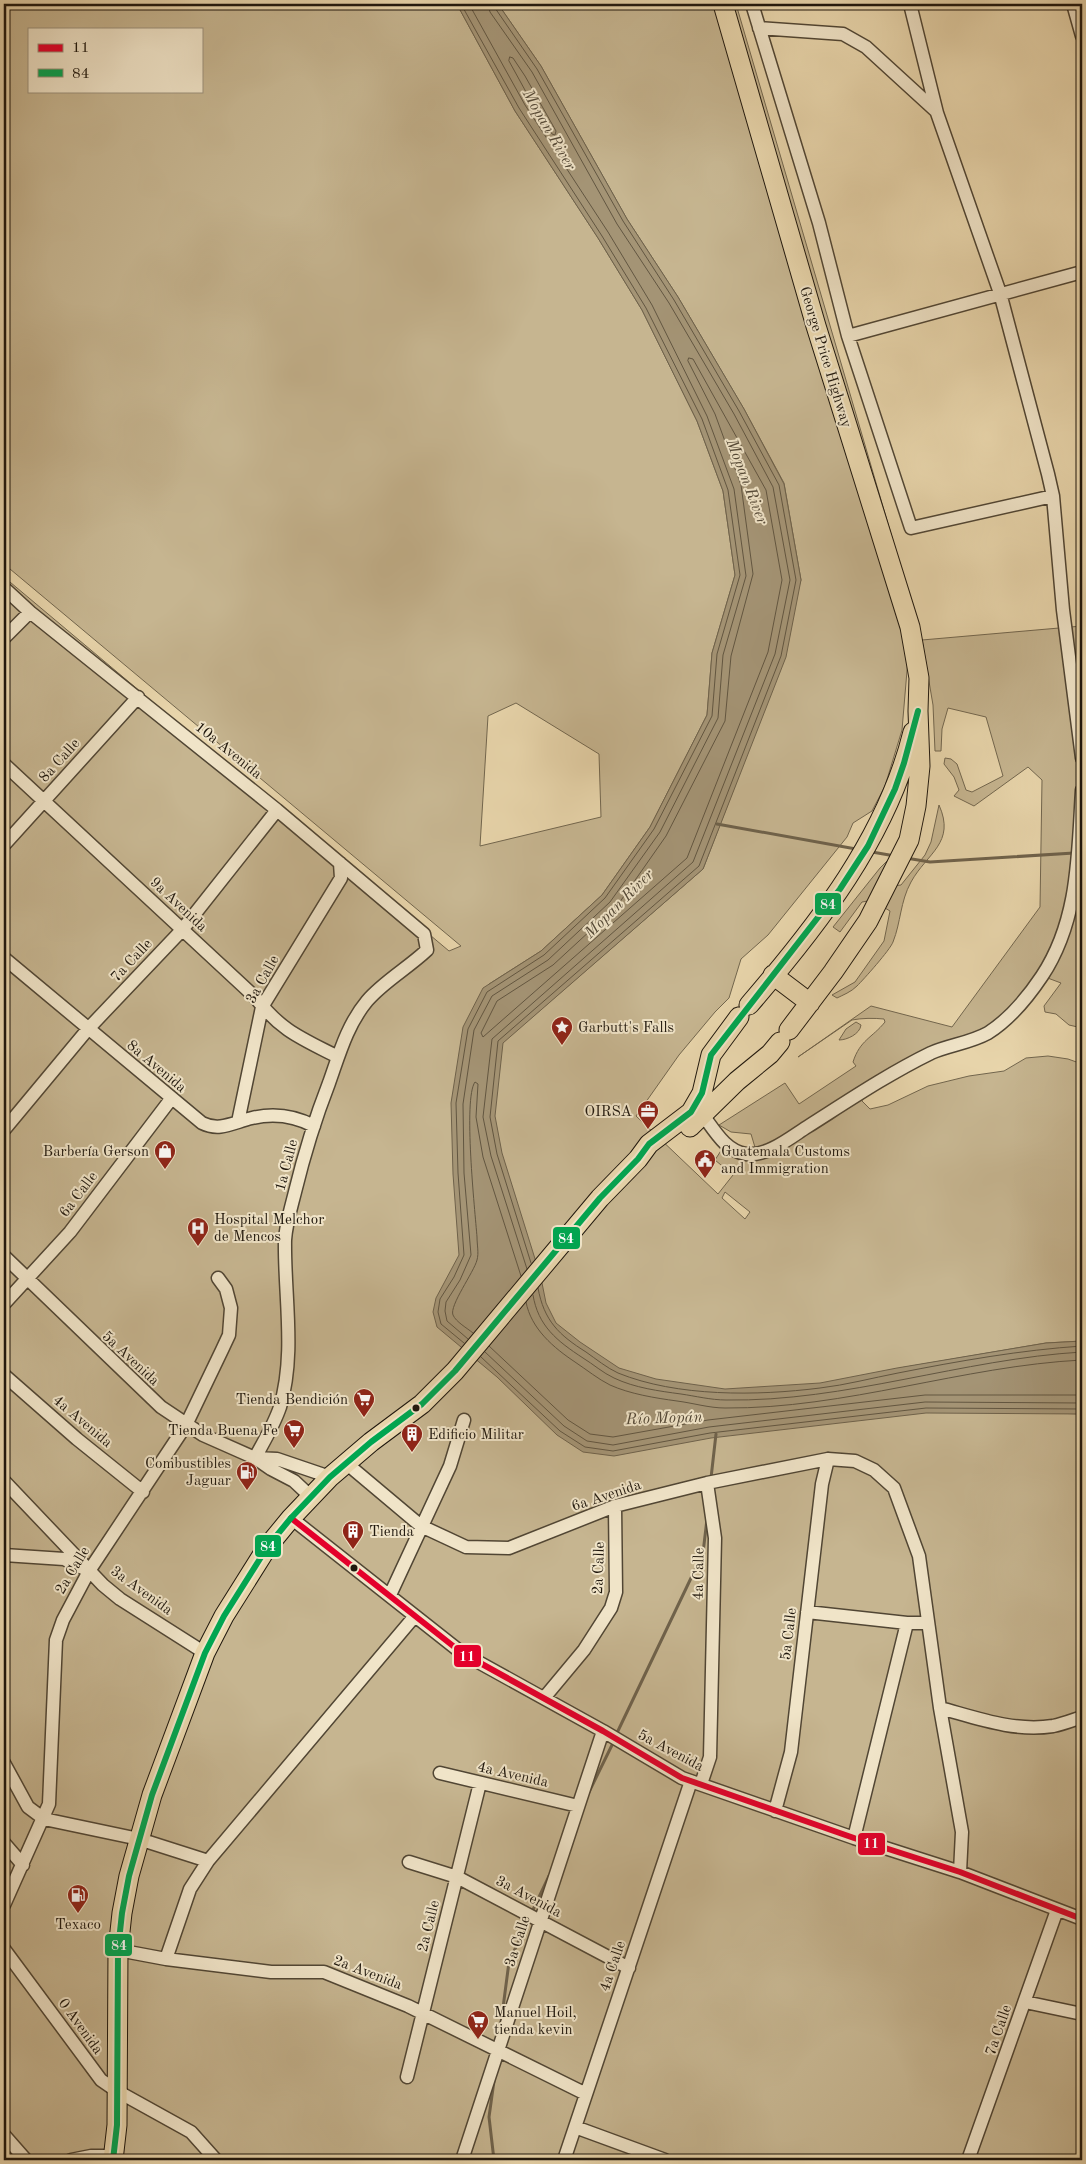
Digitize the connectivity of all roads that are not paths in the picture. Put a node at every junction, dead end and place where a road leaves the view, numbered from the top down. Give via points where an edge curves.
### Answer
1 (722, 4) edge
2 (752, 4) edge
3 (910, 4) edge
4 (1073, 4) edge
5 (759, 28) junction
6 (1082, 36) edge
7 (937, 113) junction
8 (1082, 272) edge
9 (1000, 294) junction
10 (848, 336) junction
11 (1053, 496) junction
12 (4, 588) edge
13 (30, 612) junction
14 (4, 638) edge
15 (138, 698) junction
16 (918, 711) junction
17 (1082, 758) edge
18 (4, 764) edge
19 (1082, 790) edge
20 (45, 800) junction
21 (277, 810) junction
22 (4, 845) edge
23 (340, 864) junction
24 (182, 930) junction
25 (427, 943) joint
26 (4, 958) edge
27 (773, 975) junction
28 (810, 1003) junction
29 (262, 1007) junction
30 (88, 1029) junction
31 (338, 1057) junction
32 (171, 1099) junction
33 (699, 1110) junction
34 (238, 1122) junction
35 (314, 1126) junction
36 (4, 1130) edge
37 (4, 1256) edge
38 (218, 1278) dead end
39 (27, 1280) junction
40 (4, 1304) edge
41 (4, 1375) edge
42 (464, 1420) dead end
43 (186, 1425) junction
44 (255, 1458) junction
45 (828, 1459) junction
46 (346, 1463) junction
47 (330, 1477) junction
48 (4, 1481) edge
49 (707, 1483) junction
50 (142, 1492) junction
51 (310, 1496) junction
52 (615, 1506) junction
53 (291, 1518) junction
54 (421, 1526) junction
55 (4, 1555) edge
56 (90, 1571) junction
57 (390, 1595) junction
58 (807, 1612) junction
59 (414, 1617) junction
60 (907, 1623) junction
61 (928, 1623) junction
62 (205, 1653) junction
63 (544, 1698) junction
64 (940, 1708) junction
65 (1082, 1717) edge
66 (603, 1731) junction
67 (4, 1764) edge
68 (440, 1773) dead end
69 (480, 1783) junction
70 (696, 1783) junction
71 (578, 1806) junction
72 (775, 1811) junction
73 (44, 1819) junction
74 (854, 1838) junction
75 (139, 1839) junction
76 (4, 1843) edge
77 (4, 1856) edge
78 (208, 1861) junction
79 (410, 1862) dead end
80 (21, 1868) junction
81 (960, 1872) junction
82 (457, 1877) junction
83 (4, 1905) edge
84 (1057, 1910) junction
85 (1082, 1919) edge
86 (541, 1920) junction
87 (4, 1949) edge
88 (118, 1950) junction
89 (166, 1959) junction
90 (629, 1968) junction
91 (1025, 2002) junction
92 (423, 2013) junction
93 (1082, 2014) edge
94 (499, 2050) junction
95 (407, 2077) dead end
96 (118, 2092) junction
97 (586, 2094) junction
98 (575, 2127) junction
99 (4, 2135) edge
100 (113, 2158) edge
101 (26, 2160) edge
102 (71, 2160) edge
103 (216, 2160) edge
104 (462, 2160) edge
105 (564, 2160) edge
106 (666, 2160) edge
107 (968, 2160) edge

1 - 16 highway, George Price Highway via 816,326 910,627 920,678
2 - 5 street
3 - 7 street
4 - 6 street
5 - 7 street via 843,34 856,40
5 - 10 street via 819,223
7 - 9 street
8 - 9 street
9 - 10 street
9 - 11 street
10 - 11 street via 911,528
11 - 17 street via 1063,610
12 - 13 street, 10a Avenida
13 - 14 street
13 - 15 street, 10a Avenida
15 - 20 street, 8a Calle
15 - 21 street, 10a Avenida
16 - 27 highway, George Price Highway via 895,789 868,846 840,889
16 - 28 highway, George Price Highway via 919,787 909,840 868,920
18 - 20 street, 9a Avenida
19 - 33 street via 1076,879 1070,915 1060,944 1043,975 1005,1020 974,1040 932,1053 911,1064 793,1136 759,1153 732,1150
20 - 22 street, 8a Calle
20 - 24 street, 9a Avenida
21 - 23 street, 10a Avenida
21 - 24 street, 7a Calle
23 - 25 street, 10a Avenida via 424,934
23 - 29 street, 3a Calle via 341,878
24 - 29 street, 9a Avenida
24 - 30 street, 7a Calle
25 - 31 street, 1a Calle via 427,950 367,1002 345,1038
26 - 30 street, 8a Avenida
27 - 28 highway
27 - 33 highway, George Price Highway via 711,1055
28 - 33 highway, George Price Highway via 762,1061
29 - 31 street, 9a Avenida via 277,1024
29 - 34 street, 3a Calle
30 - 32 street, 8a Avenida
30 - 36 street, 7a Calle
31 - 35 street, 1a Calle
32 - 34 street, 8a Avenida via 210,1127
32 - 39 street, 6a Calle via 70,1232
33 - 46 highway, George Price Highway via 638,1159 600,1198 454,1371 422,1404
34 - 35 street, 8a Avenida via 284,1116
35 - 44 street, 1a Calle via 286,1238 288,1337 284,1390 273,1423
37 - 39 street, 5a Avenida
38 - 43 street, 2a Calle via 226,1289 231,1308 229,1335
39 - 40 street, 6a Calle
39 - 43 street, 5a Avenida via 139,1388
41 - 50 street, 4a Avenida
42 - 54 street via 450,1466
43 - 44 street, 5a Avenida
43 - 50 street, 2a Calle
44 - 47 street, 5a Avenida via 277,1459
44 - 51 street, 5a Avenida via 294,1481
45 - 49 street, 6a Avenida
45 - 58 street, 5a Calle via 822,1484
45 - 61 street, 6a Avenida via 855,1461 874,1470 894,1488 919,1556
46 - 47 highway, George Price Highway
46 - 54 street, 6a Avenida
47 - 51 highway, George Price Highway
48 - 56 street, 3a Avenida
49 - 52 street, 6a Avenida
49 - 70 street, 4a Calle via 715,1548 710,1757
50 - 56 street, 2a Calle
51 - 53 highway, George Price Highway
52 - 54 street, 6a Avenida via 509,1548 466,1547
52 - 63 street, 2a Calle via 616,1592 611,1608 584,1650
53 - 57 street, 5a Avenida
53 - 62 highway, George Price Highway via 263,1554
54 - 57 street
55 - 56 street via 64,1559
56 - 62 street, 3a Avenida via 120,1599
56 - 73 street, 2a Calle via 63,1620 56,1640 50,1790
57 - 59 street, 5a Avenida
58 - 60 street
58 - 72 street, 5a Calle via 791,1752
59 - 63 street, 5a Avenida via 462,1653
59 - 78 street
60 - 61 street
60 - 74 street
61 - 64 street
62 - 75 highway, George Price Highway
63 - 66 street, 5a Avenida
64 - 65 street via 999,1724 1032,1728 1055,1726
64 - 81 street via 962,1832
66 - 70 street, 5a Avenida
66 - 71 street, 3a Calle
67 - 73 street via 28,1807
68 - 69 street, 4a Avenida
69 - 71 street, 4a Avenida
69 - 82 street, 2a Calle
70 - 72 street, 5a Avenida
70 - 90 street, 4a Calle
71 - 86 street, 3a Calle
72 - 74 street, 5a Avenida
73 - 75 street
73 - 80 street, 2a Calle
74 - 81 street, 5a Avenida
75 - 78 street
75 - 88 highway, George Price Highway via 129,1876
76 - 80 street
77 - 80 street
78 - 89 street via 190,1889
79 - 82 street, 3a Avenida
80 - 83 street, 2a Calle
81 - 84 street, 5a Avenida
82 - 86 street, 3a Avenida
82 - 92 street, 2a Calle
84 - 85 street, 5a Avenida
84 - 91 street, 7a Calle
86 - 90 street, 3a Avenida
86 - 94 street, 3a Calle
87 - 96 street, 0 Avenida via 95,2073
88 - 89 street, 2a Avenida
88 - 96 highway, George Price Highway
89 - 92 street, 2a Avenida via 271,1972 324,1972
90 - 97 street, 4a Calle
91 - 93 street
91 - 107 street, 7a Calle
92 - 94 street, 2a Avenida
92 - 95 street, 2a Calle
94 - 97 street, 2a Avenida
94 - 104 street, 3a Calle
96 - 100 highway, George Price Highway
96 - 103 street, 0 Avenida via 191,2132
97 - 98 street, 4a Calle
98 - 105 street, 4a Calle
98 - 106 street
99 - 101 street
100 - 102 street via 91,2156

